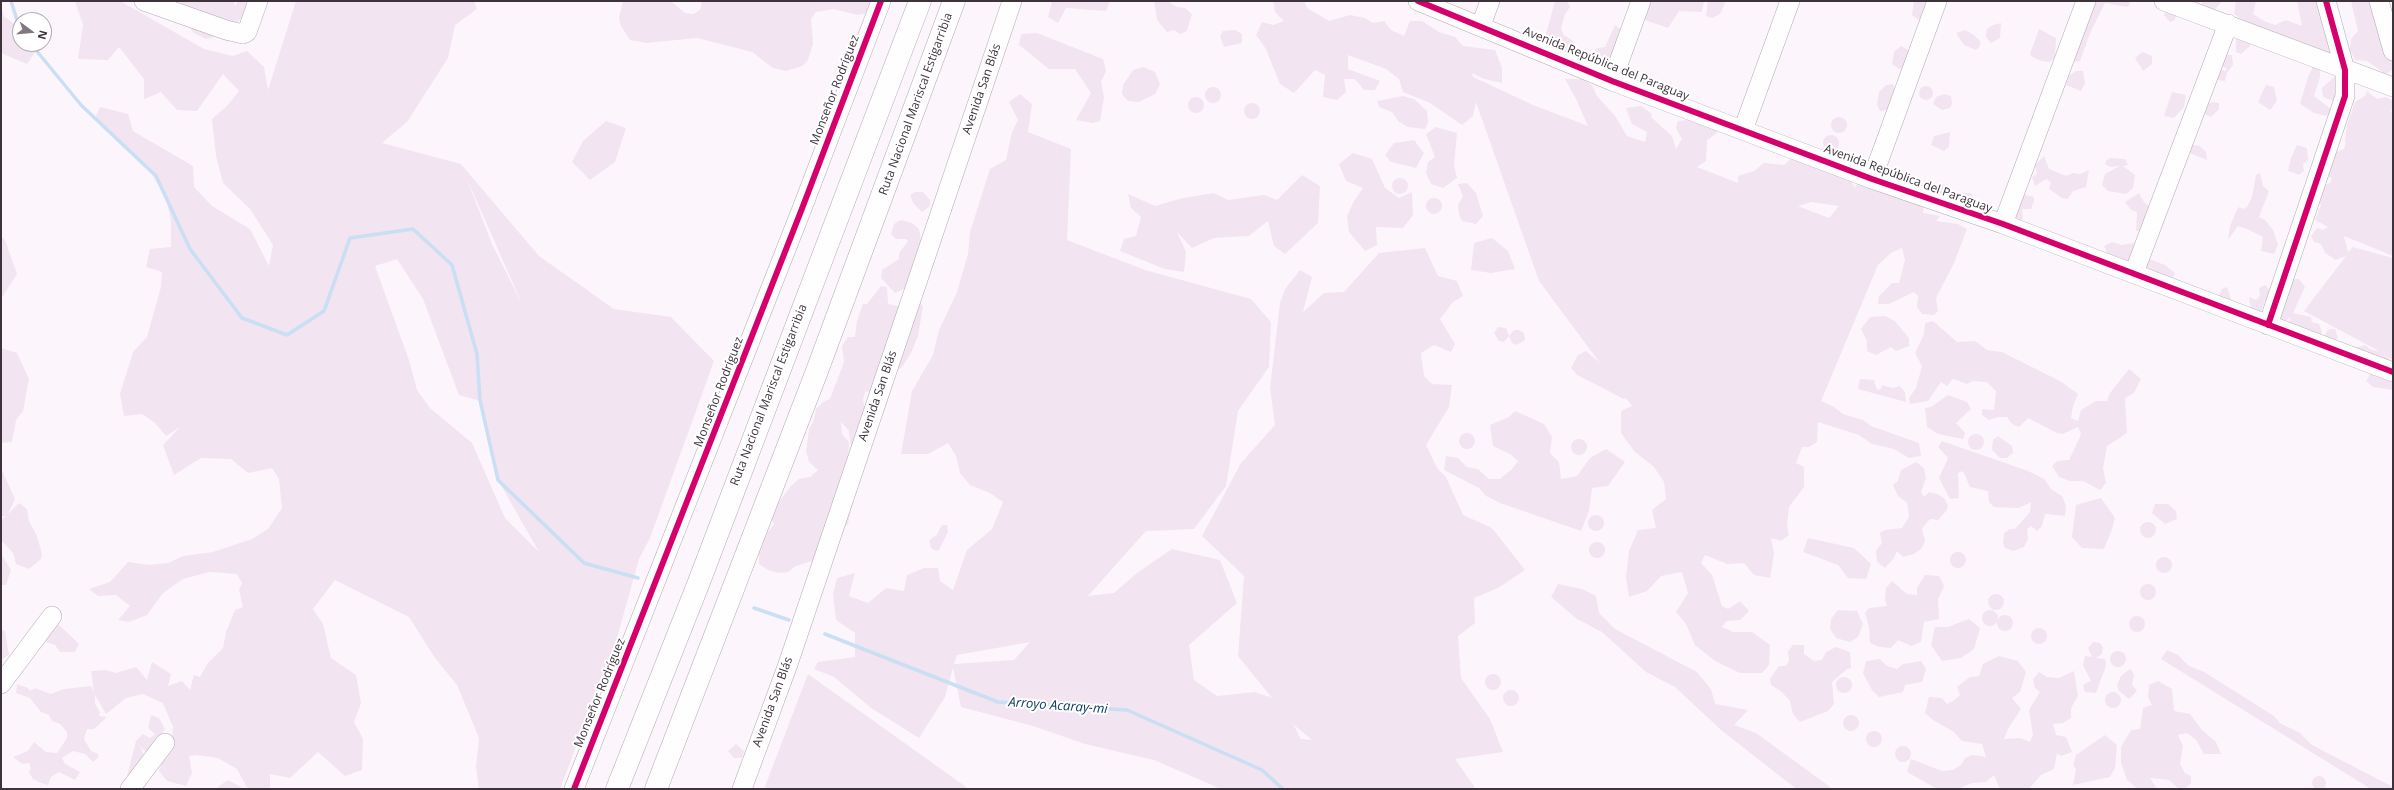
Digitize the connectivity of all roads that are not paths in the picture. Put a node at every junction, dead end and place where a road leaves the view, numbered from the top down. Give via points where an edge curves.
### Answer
1 (144, 1) edge
2 (258, 1) edge
3 (880, 1) edge
4 (920, 1) edge
5 (954, 1) edge
6 (1012, 1) edge
7 (1418, 1) edge
8 (1490, 1) edge
9 (1641, 1) edge
10 (1790, 1) edge
11 (1937, 1) edge
12 (2086, 1) edge
13 (2164, 1) edge
14 (2326, 1) edge
15 (2379, 1) edge
16 (2228, 24) junction
17 (1482, 25) junction
18 (2393, 51) edge
19 (2345, 70) junction
20 (1612, 81) junction
21 (2393, 87) edge
22 (1743, 130) junction
23 (1872, 179) junction
24 (2003, 224) junction
25 (2134, 273) junction
26 (2268, 325) junction
27 (2393, 372) edge
28 (52, 616) dead end
29 (1, 684) edge
30 (165, 743) dead end
31 (130, 789) edge
32 (574, 789) edge
33 (617, 789) edge
34 (656, 789) edge
35 (742, 789) edge

1 - 2 street via 243,34 247,32
3 - 32 street, Monseñor Rodríguez via 800,214
4 - 33 highway, Ruta Nacional Mariscal Estigarribia via 699,582
5 - 34 highway, Ruta Nacional Mariscal Estigarribia via 818,371
6 - 35 street, Avenida San Blás via 786,668
7 - 17 street, Avenida República del Paraguay
8 - 17 street
9 - 20 street
10 - 22 street
11 - 23 street
12 - 24 street
13 - 16 street
14 - 19 street
15 - 18 street
16 - 19 street
16 - 25 street
17 - 20 street, Avenida República del Paraguay
19 - 21 street
19 - 26 street via 2345,96
20 - 22 street, Avenida República del Paraguay
22 - 23 street, Avenida República del Paraguay
23 - 24 street, Avenida República del Paraguay
24 - 25 street, Avenida República del Paraguay
25 - 26 street, Avenida República del Paraguay
26 - 27 street, Avenida República del Paraguay
28 - 29 street
30 - 31 street

